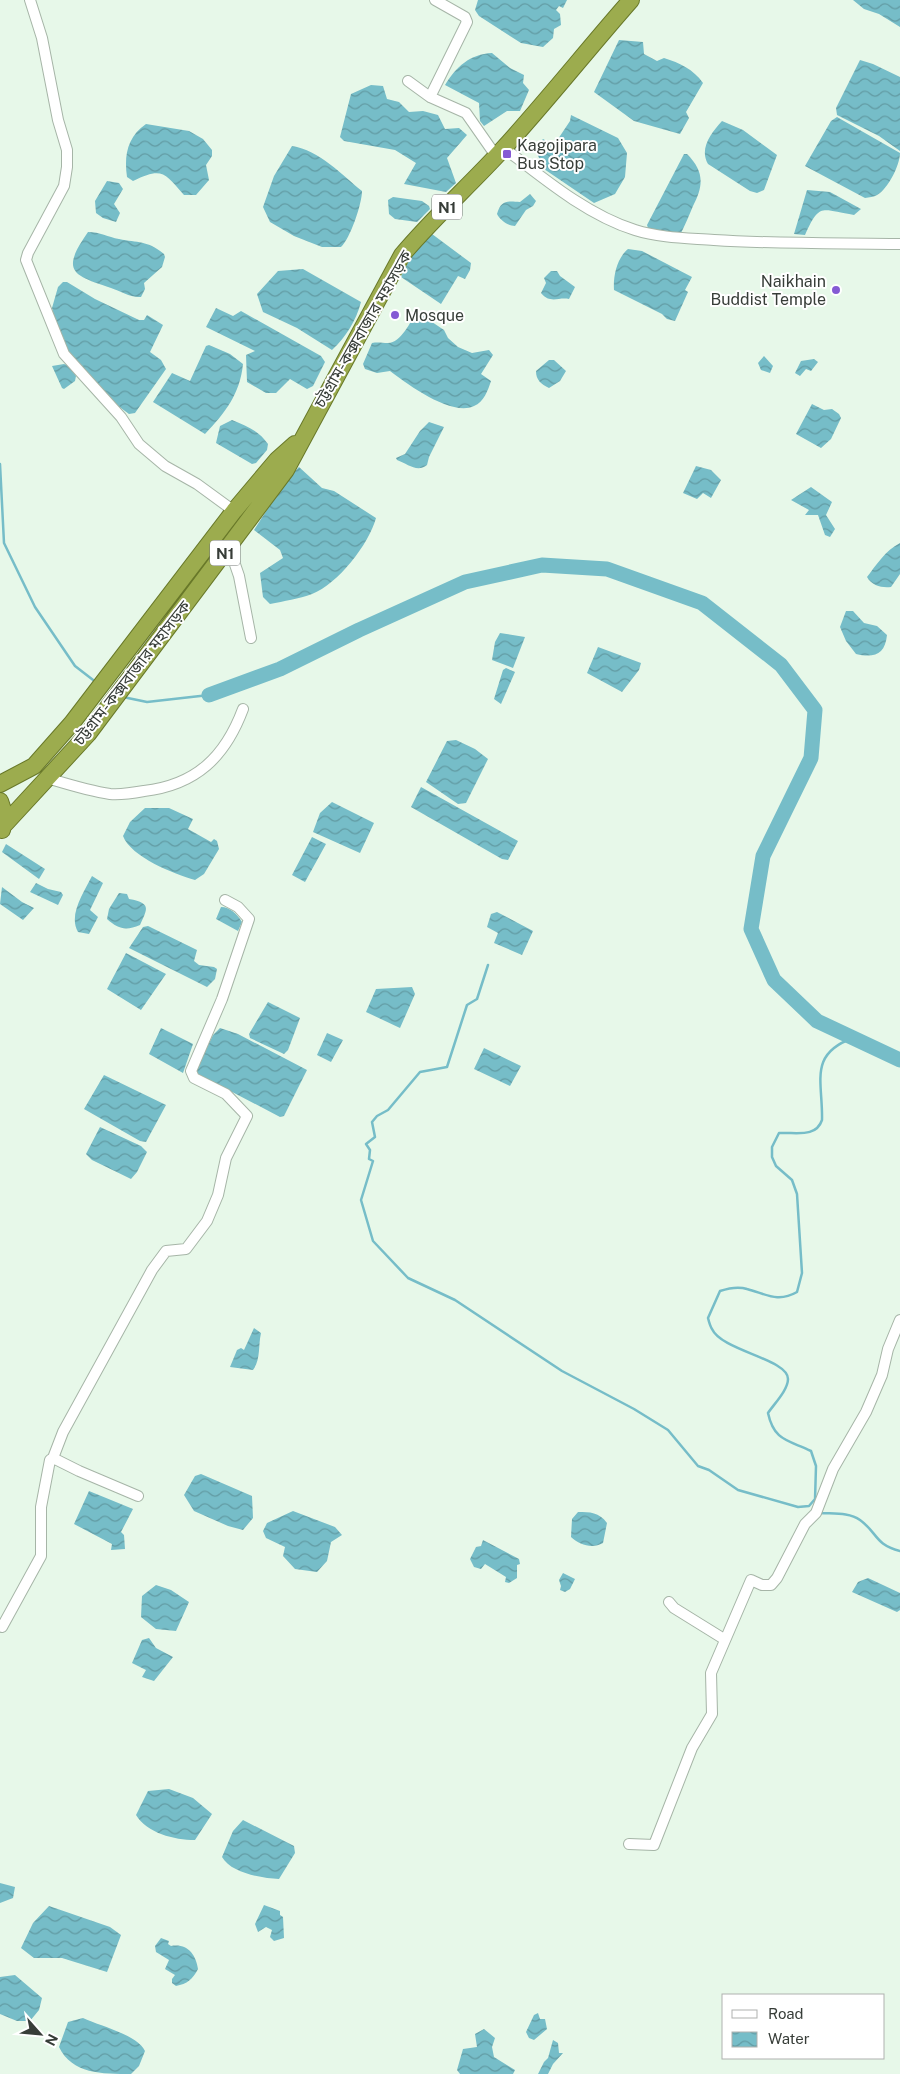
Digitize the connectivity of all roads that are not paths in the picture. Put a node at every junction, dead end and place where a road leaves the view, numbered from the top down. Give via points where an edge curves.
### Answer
1 (30, 0) edge
2 (435, 0) edge
3 (630, 0) edge
4 (408, 81) dead end
5 (430, 97) junction
6 (500, 152) junction
7 (900, 244) edge
8 (301, 440) junction
9 (234, 511) junction
10 (220, 530) junction
11 (229, 547) junction
12 (250, 638) dead end
13 (244, 709) dead end
14 (47, 778) junction
15 (0, 784) edge
16 (0, 801) edge
17 (2, 829) edge
18 (224, 900) dead end
19 (900, 1320) edge
20 (53, 1458) junction
21 (138, 1496) dead end
22 (669, 1602) dead end
23 (2, 1627) dead end
24 (724, 1639) junction
25 (629, 1844) dead end

1 - 9 street via 68,150 68,167 64,186 26,260 64,354 140,444 165,466
2 - 5 street via 465,17 467,22
3 - 6 highway, চট্টগ্রাম-কক্সবাজার মহাসড়ক / N1
4 - 5 street
5 - 6 street via 466,113
6 - 7 street via 579,203 636,231 744,242
6 - 8 highway, চট্টগ্রাম-কক্সবাজার মহাসড়ক / N1 via 425,227 402,255
8 - 9 highway, চট্টগ্রাম-কক্সবাজার মহাসড়ক / N1 via 277,460
8 - 11 highway, চট্টগ্রাম-কক্সবাজার মহাসড়ক / N1 via 286,470
9 - 10 highway, চট্টগ্রাম-কক্সবাজার মহাসড়ক / N1
10 - 11 street
10 - 15 highway, চট্টগ্রাম-কক্সবাজার মহাসড়ক / N1 via 72,724 34,766
11 - 12 street via 239,576
11 - 14 highway, চট্টগ্রাম-কক্সবাজার মহাসড়ক / N1 via 88,734
13 - 14 street via 227,744 208,765 184,783 162,789 111,794
14 - 17 highway, চট্টগ্রাম-কক্সবাজার মহাসড়ক / N1
16 - 17 highway, N1 via 4,808
18 - 20 street via 238,907 249,919 222,999 191,1071 194,1078 226,1094 247,1116 226,1158 218,1195 207,1221 186,1249 166,1251 152,1270 63,1432
19 - 24 street via 866,1412 833,1469 816,1513 804,1524 771,1585 751,1580
20 - 21 street
20 - 23 street via 41,1507 40,1556
22 - 24 street
24 - 25 street via 710,1673 712,1714 692,1748 654,1845

